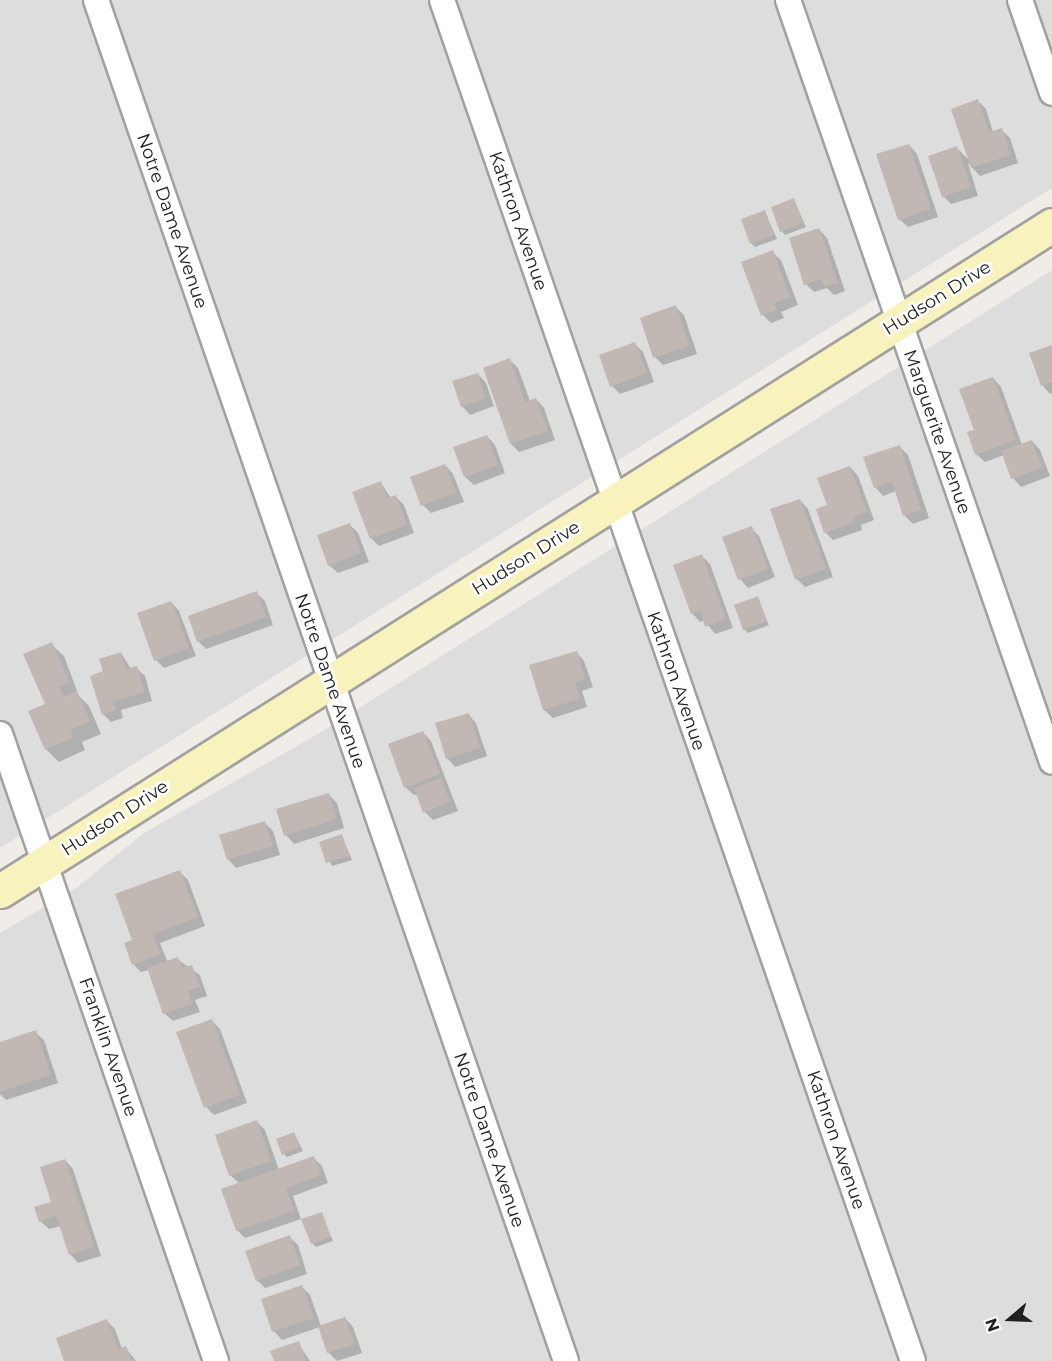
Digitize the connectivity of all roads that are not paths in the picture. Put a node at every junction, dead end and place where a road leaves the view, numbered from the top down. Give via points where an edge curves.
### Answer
1 (96, 0) edge
2 (441, 0) edge
3 (788, 0) edge
4 (1020, 0) edge
5 (1052, 93) edge
6 (1052, 225) edge
7 (899, 322) junction
8 (615, 503) junction
9 (330, 683) junction
10 (0, 734) edge
11 (1052, 762) edge
12 (42, 865) junction
13 (0, 891) edge
14 (216, 1361) edge
15 (566, 1361) edge
16 (913, 1361) edge

1 - 9 street, Notre Dame Avenue
2 - 8 street, Kathron Avenue
3 - 7 street, Marguerite Avenue
4 - 5 street
6 - 7 street, Hudson Drive
7 - 8 street, Hudson Drive
7 - 11 street, Marguerite Avenue
8 - 9 street, Hudson Drive
8 - 16 street, Kathron Avenue
9 - 12 street, Hudson Drive
9 - 15 street, Notre Dame Avenue
10 - 12 street, Franklin Avenue
12 - 13 street, Hudson Drive
12 - 14 street, Franklin Avenue

